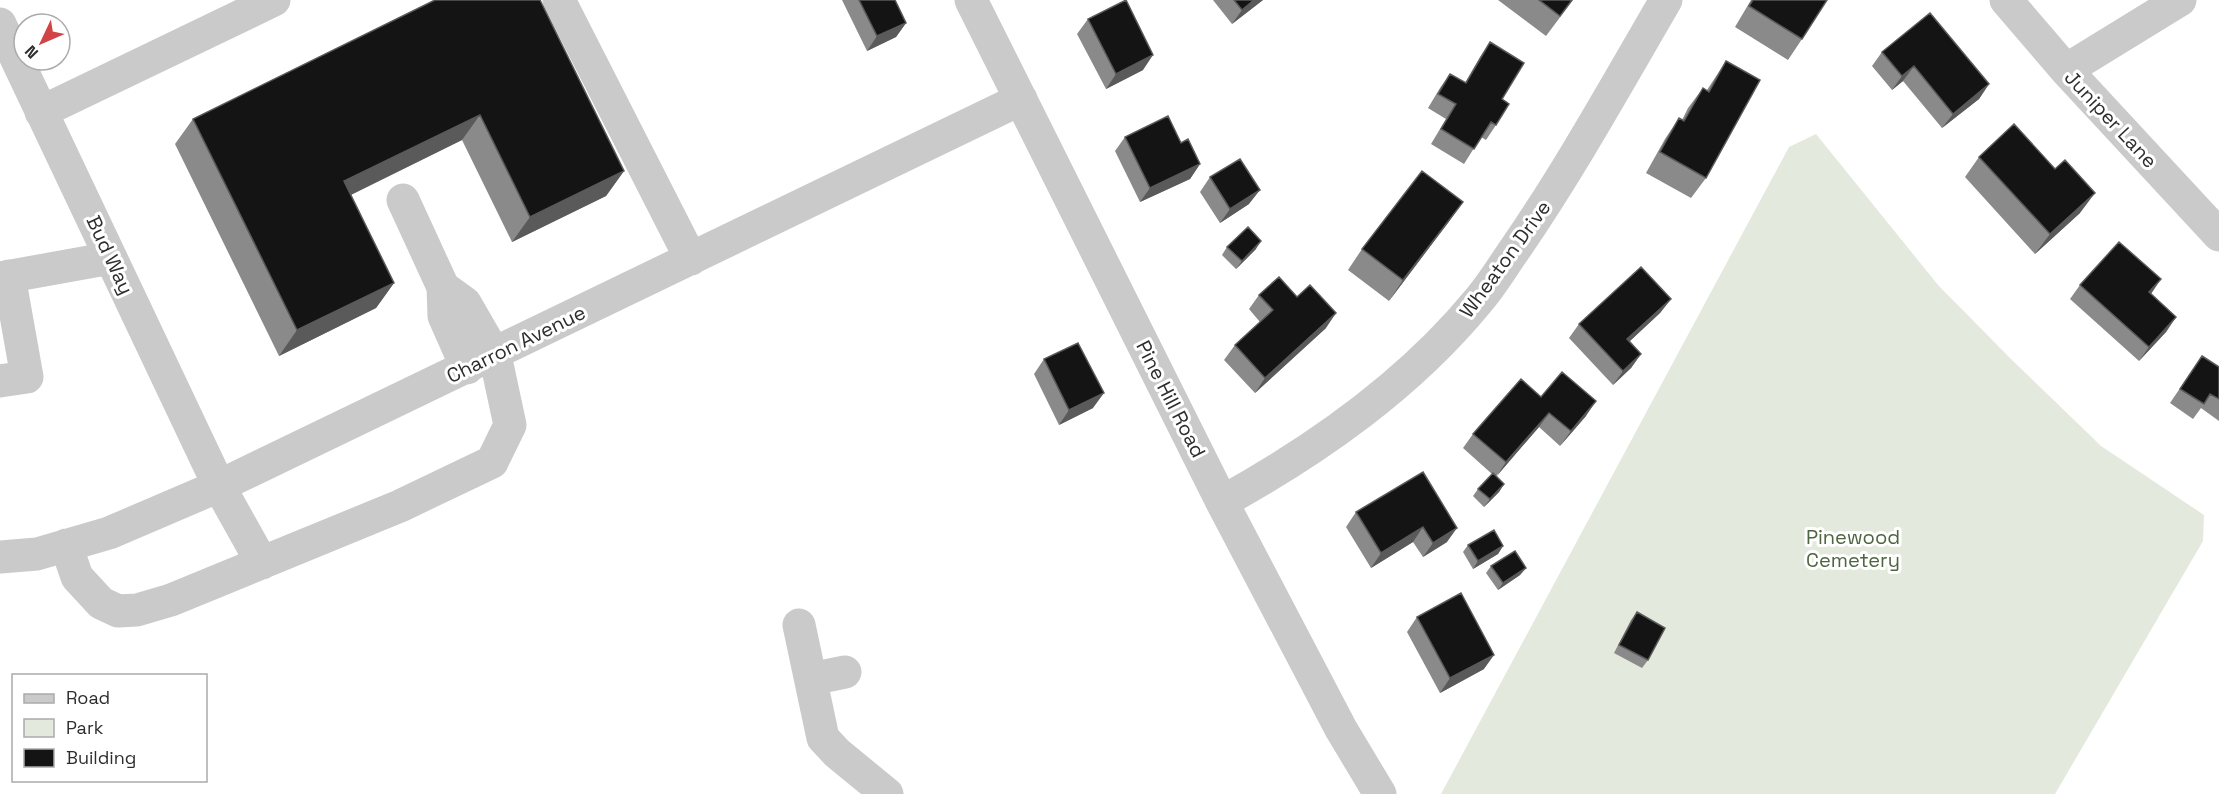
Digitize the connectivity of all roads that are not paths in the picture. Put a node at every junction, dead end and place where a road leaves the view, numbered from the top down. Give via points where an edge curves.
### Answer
1 (274, 0) edge
2 (559, 0) edge
3 (1665, 0) edge
4 (2006, 0) edge
5 (2180, 0) edge
6 (974, 1) edge
7 (4, 43) edge
8 (2066, 70) junction
9 (1021, 99) junction
10 (42, 111) junction
11 (402, 200) dead end
12 (2219, 235) edge
13 (111, 258) junction
14 (691, 259) junction
15 (4, 277) edge
16 (481, 361) junction
17 (0, 381) edge
18 (219, 486) junction
19 (1222, 501) junction
20 (66, 545) junction
21 (0, 557) edge
22 (262, 563) junction
23 (799, 625) dead end
24 (845, 672) dead end
25 (811, 679) junction
26 (887, 794) edge
27 (1380, 794) edge

1 - 10 street
2 - 14 street
3 - 19 street, Wheaton Drive via 1550,199 1479,301 1422,361 1356,418
4 - 8 street, Juniper Lane
5 - 8 street
6 - 9 street, Pine Hill Road
7 - 10 street, Bud Way
8 - 12 street, Juniper Lane
9 - 14 street, Charron Avenue
9 - 19 street, Pine Hill Road
10 - 13 street, Bud Way
11 - 16 street via 443,287 444,315
13 - 15 street
13 - 18 street, Bud Way
14 - 16 street, Charron Avenue
15 - 17 street via 27,377
16 - 18 street, Charron Avenue
16 - 22 street via 510,425 492,462 400,506
18 - 20 street, Charron Avenue via 109,533
18 - 22 street, Bud Way
19 - 27 street, Pine Hill Road via 1341,729
20 - 21 street, Charron Avenue via 37,554
20 - 22 street via 77,578 101,603 118,611 171,600
23 - 25 street
24 - 25 street
25 - 26 street via 823,738

